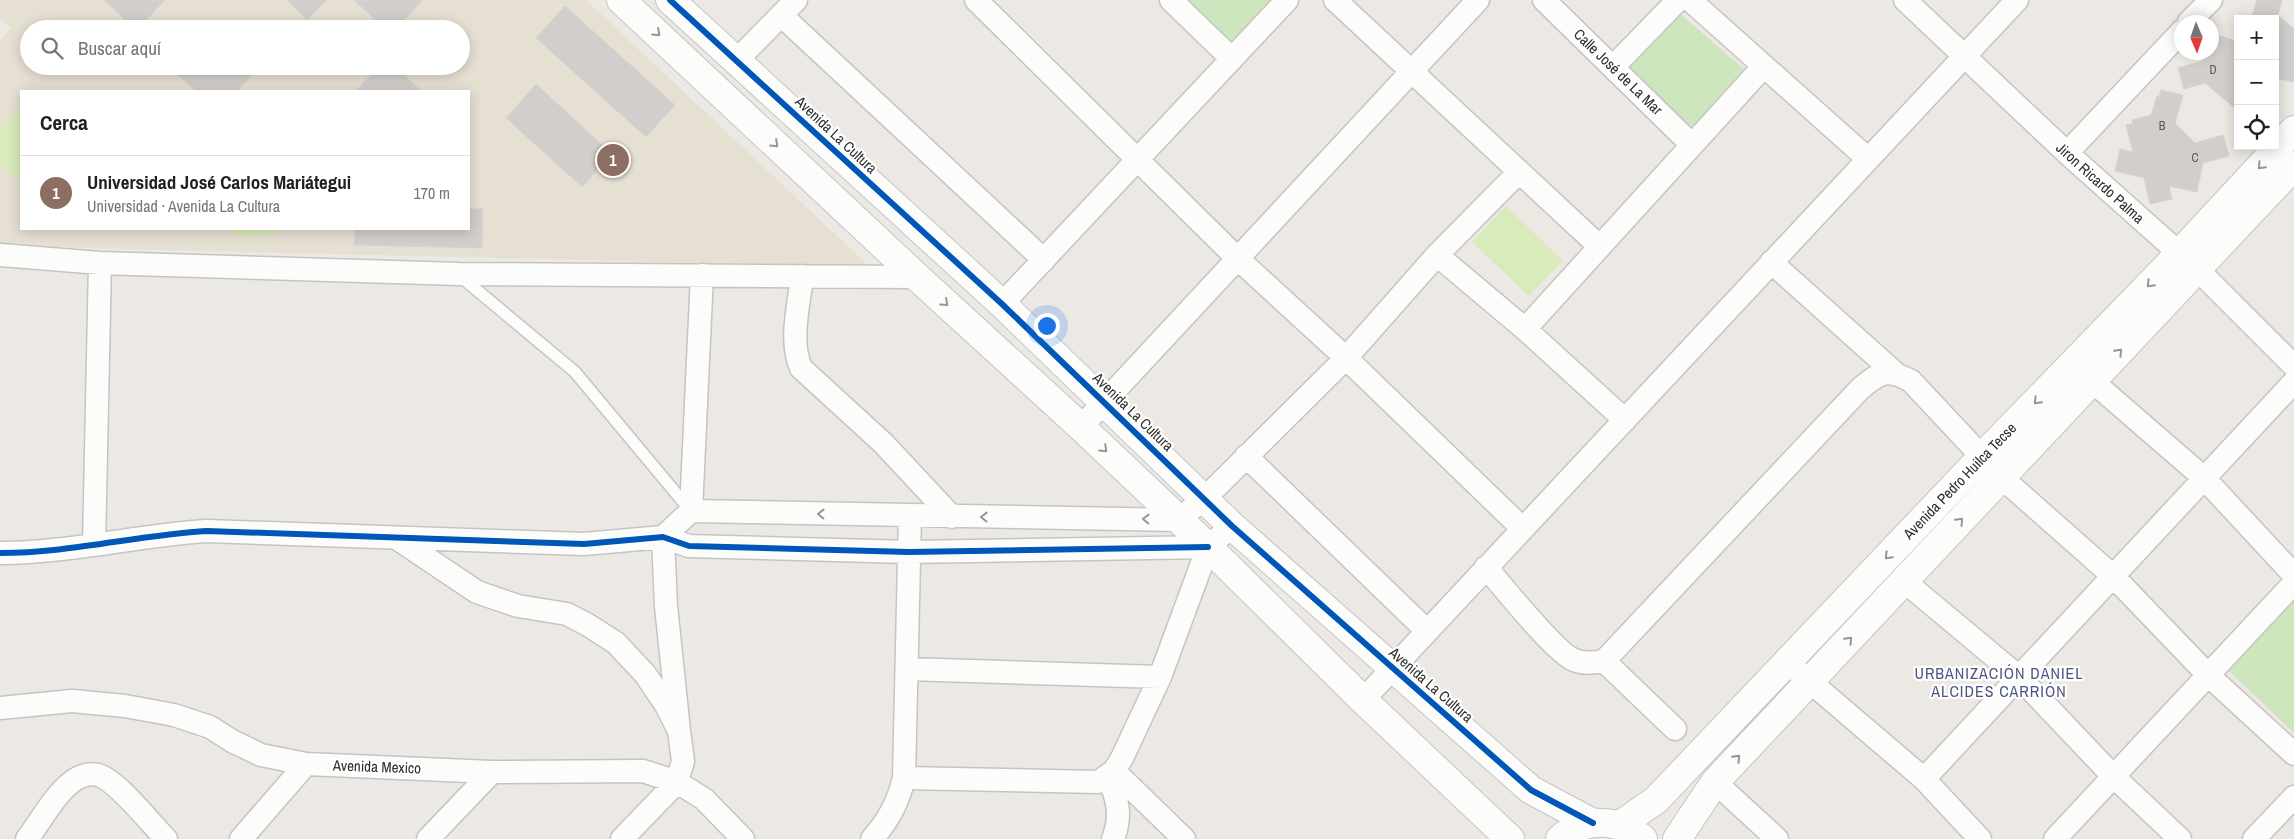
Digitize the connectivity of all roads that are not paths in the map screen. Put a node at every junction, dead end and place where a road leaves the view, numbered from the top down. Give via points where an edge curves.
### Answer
1 (621, 0) edge
2 (670, 0) edge
3 (976, 0) edge
4 (1171, 0) edge
5 (1286, 0) edge
6 (1335, 0) edge
7 (1478, 0) edge
8 (1544, 0) edge
9 (1678, 0) edge
10 (1690, 0) edge
11 (1905, 0) edge
12 (2017, 0) edge
13 (2210, 0) edge
14 (788, 7) edge
15 (2196, 15) edge
16 (2174, 39) edge
17 (1964, 55) junction
18 (1232, 59) junction
19 (736, 60) junction
20 (1764, 66) junction
21 (1613, 67) junction
22 (1412, 72) junction
23 (1692, 145) junction
24 (2067, 153) junction
25 (2291, 157) edge
26 (1136, 159) junction
27 (1868, 159) junction
28 (1519, 172) junction
29 (1599, 246) junction
30 (0, 255) edge
31 (1437, 255) junction
32 (1237, 258) junction
33 (1044, 260) junction
34 (1771, 262) junction
35 (2189, 262) junction
36 (100, 263) junction
37 (459, 274) junction
38 (702, 275) junction
39 (802, 276) junction
40 (917, 277) junction
41 (1002, 304) junction
42 (1525, 329) junction
43 (1346, 358) junction
44 (2294, 366) edge
45 (1895, 373) junction
46 (2092, 381) junction
47 (2294, 382) edge
48 (1105, 402) junction
49 (1625, 420) junction
50 (1081, 427) junction
51 (1246, 456) junction
52 (1982, 457) junction
53 (2001, 477) junction
54 (2204, 478) junction
55 (1205, 498) junction
56 (691, 511) junction
57 (910, 516) junction
58 (952, 517) junction
59 (1178, 520) junction
60 (1232, 526) junction
61 (1523, 530) junction
62 (663, 537) junction
63 (398, 539) junction
64 (94, 545) junction
65 (1208, 547) junction
66 (0, 552) edge
67 (909, 552) junction
68 (1486, 567) junction
69 (2294, 575) edge
70 (2113, 576) junction
71 (1904, 581) junction
72 (2294, 583) edge
73 (1426, 630) junction
74 (1604, 661) junction
75 (1787, 662) junction
76 (1392, 667) junction
77 (907, 669) junction
78 (2208, 675) junction
79 (1160, 677) junction
80 (2019, 677) junction
81 (1808, 682) junction
82 (1363, 700) junction
83 (0, 708) edge
84 (1675, 729) dead end
85 (680, 731) junction
86 (2294, 754) edge
87 (306, 764) junction
88 (492, 772) junction
89 (1111, 774) junction
90 (2113, 776) junction
91 (904, 778) junction
92 (1924, 779) junction
93 (677, 782) junction
94 (1715, 782) junction
95 (2294, 797) edge
96 (1593, 823) junction
97 (1631, 832) edge
98 (27, 839) edge
99 (166, 839) edge
100 (242, 839) edge
101 (428, 839) edge
102 (622, 839) edge
103 (743, 839) edge
104 (872, 839) edge
105 (1112, 839) edge
106 (1184, 839) edge
107 (1510, 839) edge
108 (1560, 839) edge
109 (1676, 839) edge
110 (1777, 839) edge
111 (1980, 839) edge
112 (2055, 839) edge
113 (2180, 839) edge
114 (2254, 839) edge

1 -> 40 street
2 - 19 street, Avenida La Cultura
3 - 26 street
4 - 18 street
5 - 18 street
6 - 22 street
7 - 22 street
8 - 21 street, Calle José de La Mar
9 - 21 street
10 - 20 street
11 - 17 street, Jiron Ricardo Palma
12 - 17 street
13 - 15 street
14 - 19 street
14 - 33 street
16 - 24 street
17 - 24 street, Jiron Ricardo Palma
17 - 27 street
18 - 26 street
19 - 41 street, Avenida La Cultura
20 - 23 street
20 - 27 street
21 - 23 street, Calle José de La Mar
22 - 28 street
22 - 32 street
23 - 29 street
24 - 35 street, Jiron Ricardo Palma
25 - 35 street, Avenida Pedro Huilca Tecse
26 - 32 street
26 - 33 street
27 - 34 street
28 - 29 street
28 - 31 street
29 - 42 street
30 - 36 street
31 - 42 street
31 - 43 street
32 - 43 street
32 - 48 street
33 - 41 street
34 - 45 street
34 - 49 street
35 - 44 street, Jiron Ricardo Palma
46 -> 35 street, Avenida Pedro Huilca Tecse
35 -> 52 street, Avenida Pedro Huilca Tecse
36 - 37 street
36 - 64 street
37 - 38 street
37 - 56 lane via 575,372
38 - 39 street
38 - 56 street
39 - 40 street
39 - 58 street via 795,345 801,368 884,444
40 -> 50 street
41 - 48 street, Avenida La Cultura
42 - 49 street
43 - 51 street
43 - 61 street
45 - 52 street via 1911,381
45 - 74 street via 1878,374 1860,388
46 - 53 street, Avenida Pedro Huilca Tecse
46 - 54 street
47 - 54 street
48 - 50 street
48 - 55 street, Avenida La Cultura
49 - 61 street
50 -> 59 street
51 - 55 street
51 - 73 street
52 - 53 street
52 -> 75 street, Avenida Pedro Huilca Tecse
53 - 70 street
71 -> 53 street, Avenida Pedro Huilca Tecse
54 - 69 street
54 - 70 street
55 - 59 street
55 - 60 street, Avenida La Cultura
57 -> 56 street
56 - 62 street
57 - 58 street
57 - 67 street
59 -> 58 street
59 - 65 street
60 - 65 street
60 - 76 street, Avenida La Cultura
61 - 68 street
62 - 63 street via 584,544
62 - 67 street via 689,546
62 - 85 street via 666,606
63 - 64 street via 207,531 162,534
63 - 85 street via 477,592 518,606 567,614 616,643 645,674
64 - 66 street via 32,553
65 - 67 street
65 - 79 street
65 - 82 street
67 - 77 street
68 - 73 street
68 - 74 street via 1558,648 1572,659 1588,663
70 - 78 street
70 - 80 street
71 - 80 street
81 -> 71 street, Avenida Pedro Huilca Tecse
72 - 78 street
73 - 76 street
74 - 84 street
75 - 81 street
75 - 97 street, Avenida Pedro Huilca Tecse via 1656,800
76 - 82 street
76 - 96 street, Avenida La Cultura via 1531,790
77 - 79 street
77 - 91 street
78 - 86 street
78 - 90 street
79 - 89 street
80 - 90 street
80 - 92 street
81 - 92 street
94 -> 81 street, Avenida Pedro Huilca Tecse
82 - 107 street
83 - 87 street, Avenida Mexico via 72,702 126,706 174,715 210,727 261,755
85 - 93 street via 682,761
87 - 88 street, Avenida Mexico
87 - 100 street
88 - 93 street, Avenida Mexico via 643,771
88 - 101 street
89 - 91 street via 1098,782
89 - 105 street via 1119,811
89 - 106 street
90 - 112 street
90 - 113 street
91 - 104 street via 888,821
92 - 111 street
93 - 102 street
93 - 103 street, Avenida Mexico via 704,799
94 - 109 street, Avenida Pedro Huilca Tecse
94 - 110 street
95 - 114 street
96 - 97 street
96 - 108 street via 1578,826
98 - 99 street via 62,793 84,775 99,776 113,783

